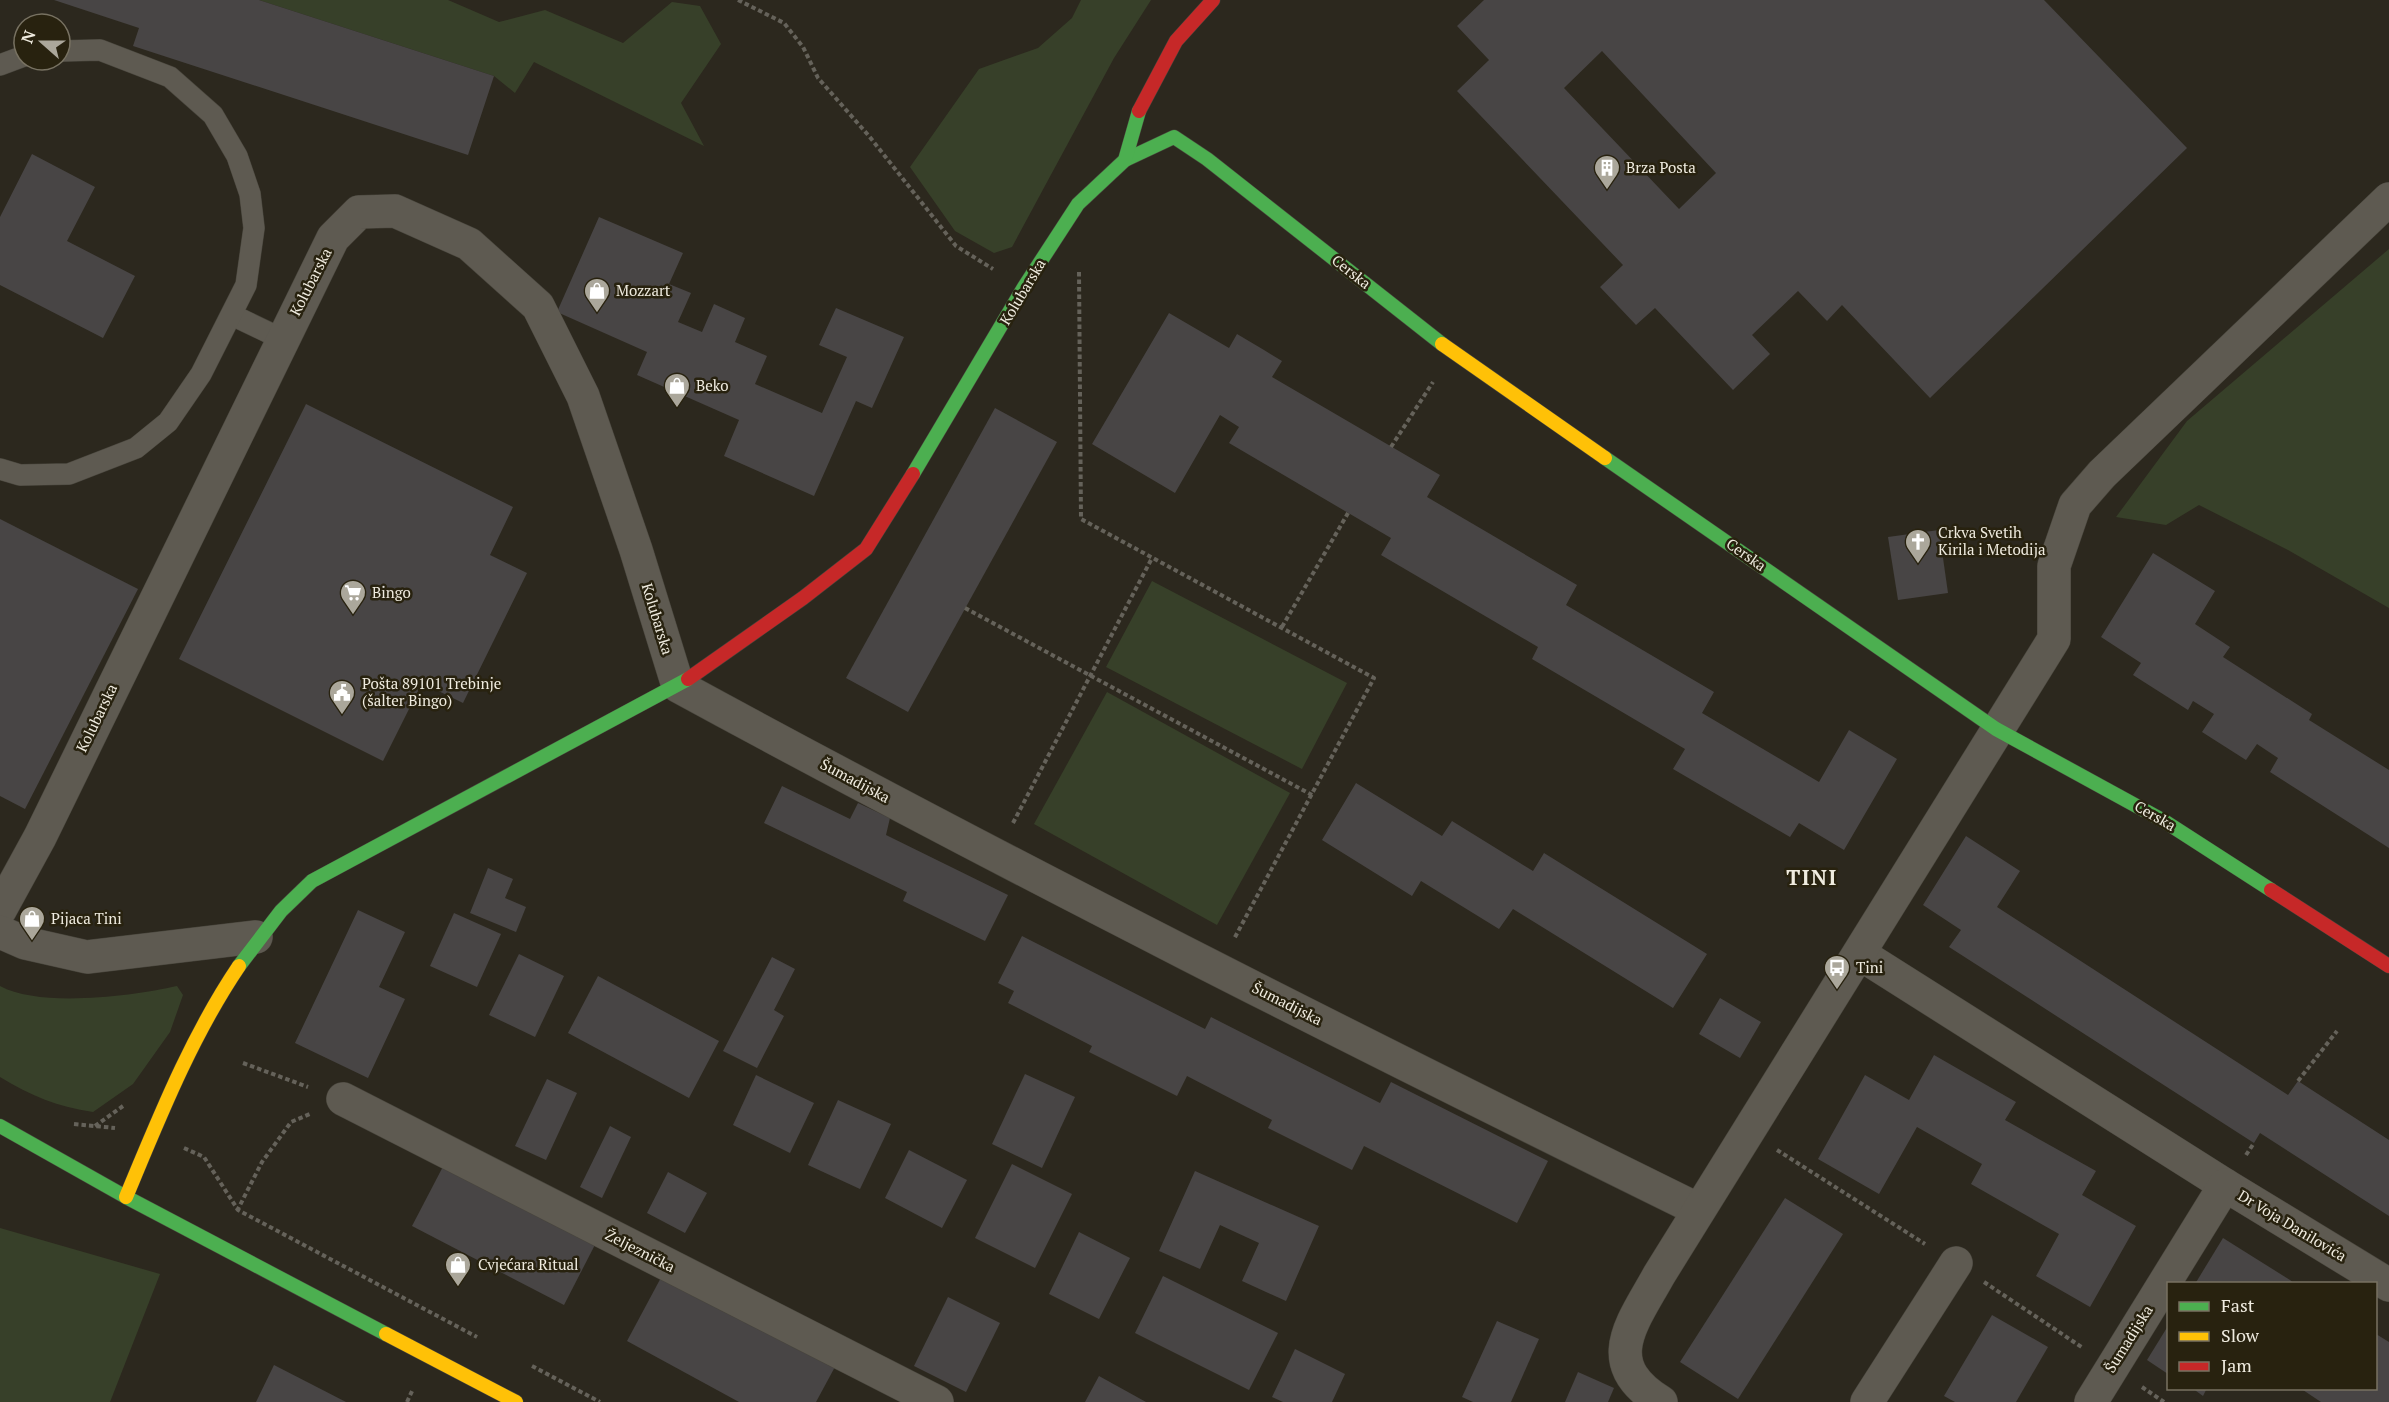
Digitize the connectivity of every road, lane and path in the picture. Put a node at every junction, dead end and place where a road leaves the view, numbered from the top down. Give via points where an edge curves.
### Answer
1 (738, 0) edge
2 (1213, 0) edge
3 (72, 51) edge
4 (1125, 160) junction
5 (2389, 199) edge
6 (1079, 262) dead end
7 (1024, 287) junction
8 (232, 315) junction
9 (282, 339) junction
10 (1451, 351) junction
11 (1391, 447) dead end
12 (0, 469) edge
13 (1348, 513) dead end
14 (1152, 558) junction
15 (966, 608) dead end
16 (1282, 627) junction
17 (1091, 674) junction
18 (678, 686) junction
19 (1996, 729) junction
20 (1312, 795) junction
21 (1007, 833) dead end
22 (0, 910) edge
23 (0, 932) edge
24 (256, 937) junction
25 (1228, 949) dead end
26 (1860, 954) junction
27 (2389, 966) edge
28 (2337, 1031) dead end
29 (243, 1063) dead end
30 (276, 1076) dead end
31 (2298, 1081) dead end
32 (343, 1099) joint
33 (72, 1124) dead end
34 (0, 1126) edge
35 (152, 1132) junction
36 (2225, 1185) junction
37 (126, 1197) junction
38 (238, 1210) junction
39 (1699, 1210) junction
40 (1956, 1263) dead end
41 (2389, 1285) edge
42 (485, 1341) dead end
43 (527, 1363) dead end
44 (516, 1402) edge
45 (600, 1402) edge
46 (938, 1402) edge
47 (1661, 1402) edge
48 (1867, 1402) edge
49 (2091, 1402) edge

1 - 7 path via 784,23 803,47 818,78 956,246
2 - 4 street via 1176,41 1137,114
3 - 8 lane via 100,50 170,77 213,115 237,156 250,194 254,228 246,285
4 - 7 street, Kolubarska via 1078,204
4 - 10 street, Cerska via 1174,137
5 - 19 street via 2119,457 2076,505 2054,566 2054,639
6 - 14 path via 1081,519
7 - 18 street, Kolubarska via 866,549
8 - 9 lane
8 - 12 lane via 201,374 168,422 136,448 69,474 20,475
9 - 18 street, Kolubarska via 333,238 359,212 396,211 469,244 538,306 583,396
9 - 22 street, Kolubarska
10 - 11 path
10 - 19 street, Cerska
13 - 16 path
14 - 16 path
14 - 17 path
15 - 17 path
16 - 20 path via 1374,678
17 - 20 path
17 - 21 path
18 - 24 street, Kolubarska via 312,881
18 - 39 street, Šumadijska via 1388,1056
19 - 26 street
19 - 27 street, Cerska via 2164,820
20 - 25 path
23 - 24 street via 25,943 87,957
24 - 35 street, Kolubarska via 207,1020
26 - 36 street
26 - 39 street
28 - 31 path
29 - 30 path
32 - 38 path via 291,1122 262,1162
32 - 46 street, Željeznička
33 - 35 path
34 - 37 street
35 - 37 street, Kolubarska
35 - 38 path via 204,1157
36 - 41 street, Dr Voja Danilovića
36 - 49 street, Šumadijska
37 - 44 street
38 - 42 path
39 - 47 street via 1626,1334 1625,1363 1645,1392
40 - 48 street
43 - 45 path

